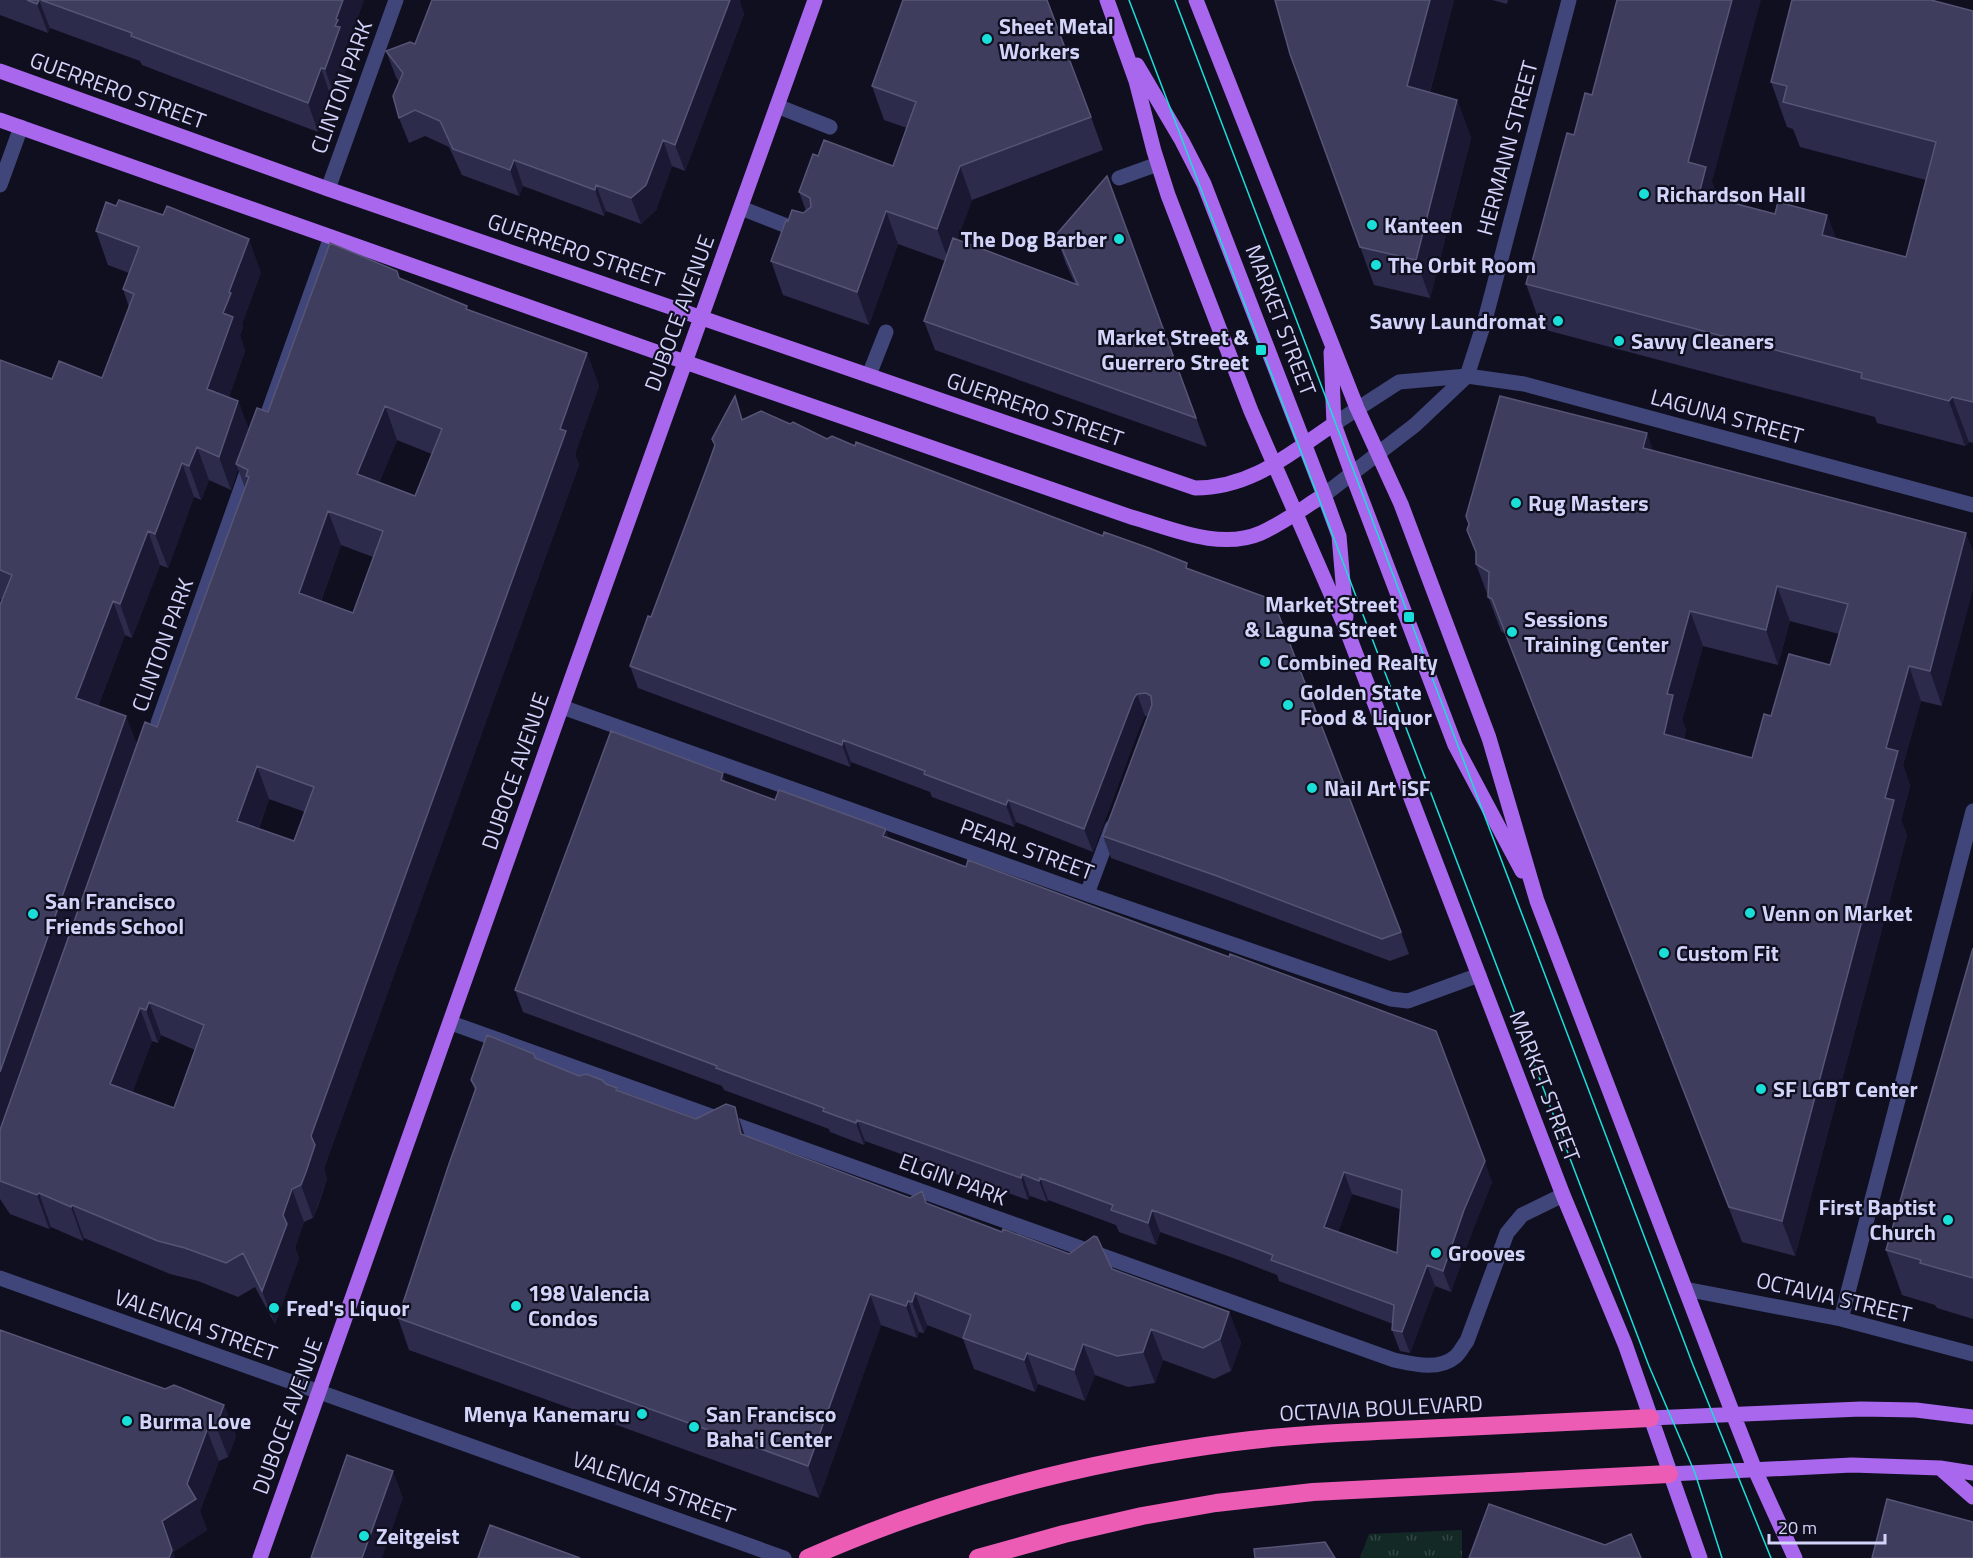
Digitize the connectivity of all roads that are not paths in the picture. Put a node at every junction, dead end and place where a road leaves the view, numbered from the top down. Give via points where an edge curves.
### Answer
1 (396, 0) edge
2 (815, 0) edge
3 (1107, 0) edge
4 (1196, 0) edge
5 (1569, 0) edge
6 (1124, 42) junction
7 (0, 71) edge
8 (777, 106) junction
9 (0, 120) edge
10 (21, 127) junction
11 (830, 127) dead end
12 (1158, 164) junction
13 (1119, 178) dead end
14 (0, 185) edge
15 (328, 189) junction
16 (741, 208) junction
17 (331, 237) junction
18 (814, 237) edge
19 (701, 317) junction
20 (886, 332) dead end
21 (1330, 341) junction
22 (685, 362) junction
23 (868, 375) junction
24 (1467, 376) junction
25 (1357, 408) junction
26 (1334, 424) junction
27 (1304, 444) junction
28 (1378, 452) junction
29 (1274, 464) junction
30 (1352, 474) junction
31 (1324, 495) junction
32 (1973, 505) edge
33 (1296, 514) junction
34 (1347, 631) junction
35 (562, 707) junction
36 (155, 732) edge
37 (1119, 809) edge
38 (1973, 812) edge
39 (1087, 894) junction
40 (1537, 901) junction
41 (1479, 975) junction
42 (451, 1023) junction
43 (1563, 1194) junction
44 (0, 1278) edge
45 (1685, 1289) junction
46 (1841, 1319) junction
47 (1973, 1354) edge
48 (319, 1393) junction
49 (1732, 1414) junction
50 (1973, 1417) edge
51 (1650, 1418) junction
52 (1940, 1468) junction
53 (1755, 1470) junction
54 (1973, 1473) edge
55 (1669, 1474) junction
56 (1973, 1497) edge
57 (260, 1558) edge
58 (784, 1558) edge
59 (808, 1558) edge
60 (978, 1558) edge
61 (1700, 1558) edge
62 (1796, 1558) edge

1 - 15 street, CLINTON PARK
2 - 8 main road, DUBOCE AVENUE
3 - 6 main road, MARKET STREET
4 - 21 main road, MARKET STREET
5 - 24 street, HERMANN STREET
6 - 12 main road, MARKET STREET
6 - 27 main road, MARKET STREET via 1204,184
7 - 15 main road, GUERRERO STREET
8 - 11 street
8 - 16 main road, DUBOCE AVENUE
9 - 10 main road
10 - 14 street
10 - 17 main road
12 - 13 street
12 - 29 main road, MARKET STREET
15 - 19 main road, GUERRERO STREET
16 - 18 street
16 - 19 main road, DUBOCE AVENUE
17 - 22 main road
17 - 36 street, CLINTON PARK
19 - 22 main road, DUBOCE AVENUE
19 - 23 main road, GUERRERO STREET
20 - 23 street
21 - 25 main road, MARKET STREET
21 - 26 main road, MARKET STREET
22 - 33 main road via 1187,533 1216,540 1243,538
22 - 35 main road, DUBOCE AVENUE
23 - 29 main road, GUERRERO STREET via 1195,488 1239,482
24 - 25 street, LAGUNA STREET via 1399,382
24 - 28 street via 1415,425
24 - 32 street, LAGUNA STREET via 1524,384
25 - 26 street, LAGUNA STREET
25 - 28 main road, MARKET STREET
26 - 27 main road, GUERRERO STREET
26 - 30 main road, MARKET STREET
27 - 29 main road, GUERRERO STREET
27 - 31 main road, MARKET STREET
28 - 30 street
28 - 40 main road, MARKET STREET via 1489,738
29 - 33 main road, MARKET STREET
30 - 31 street
30 - 40 main road, MARKET STREET via 1455,746
31 - 33 main road
31 - 34 main road, MARKET STREET via 1339,536
33 - 34 main road, MARKET STREET
34 - 41 main road, MARKET STREET
35 - 39 street, PEARL STREET
35 - 42 main road, DUBOCE AVENUE
37 - 39 street
38 - 46 street
39 - 41 street, PEARL STREET via 1400,1001
40 - 45 main road, MARKET STREET
41 - 43 main road, MARKET STREET
42 - 43 street, ELGIN PARK via 1394,1360 1419,1365 1442,1364 1456,1357 1467,1341 1507,1233 1522,1215
42 - 48 main road, DUBOCE AVENUE
43 - 51 main road, MARKET STREET via 1625,1344
44 - 48 street, VALENCIA STREET
45 - 46 street, OCTAVIA STREET
45 - 49 main road, MARKET STREET
46 - 47 street, OCTAVIA STREET
48 - 57 main road, DUBOCE AVENUE
48 - 58 street, VALENCIA STREET
49 - 50 main road, OCTAVIA BOULEVARD via 1861,1409
49 - 51 main road, OCTAVIA BOULEVARD
49 - 53 main road, MARKET STREET
51 - 55 main road, MARKET STREET
51 - 59 highway, OCTAVIA BOULEVARD via 1304,1436 1184,1449 1043,1477 974,1497
52 - 53 main road via 1852,1465
52 - 54 main road
52 - 56 main road
53 - 55 main road
53 - 62 main road, MARKET STREET
55 - 60 highway via 1313,1492 1216,1503 1108,1524
55 - 61 main road, MARKET STREET

